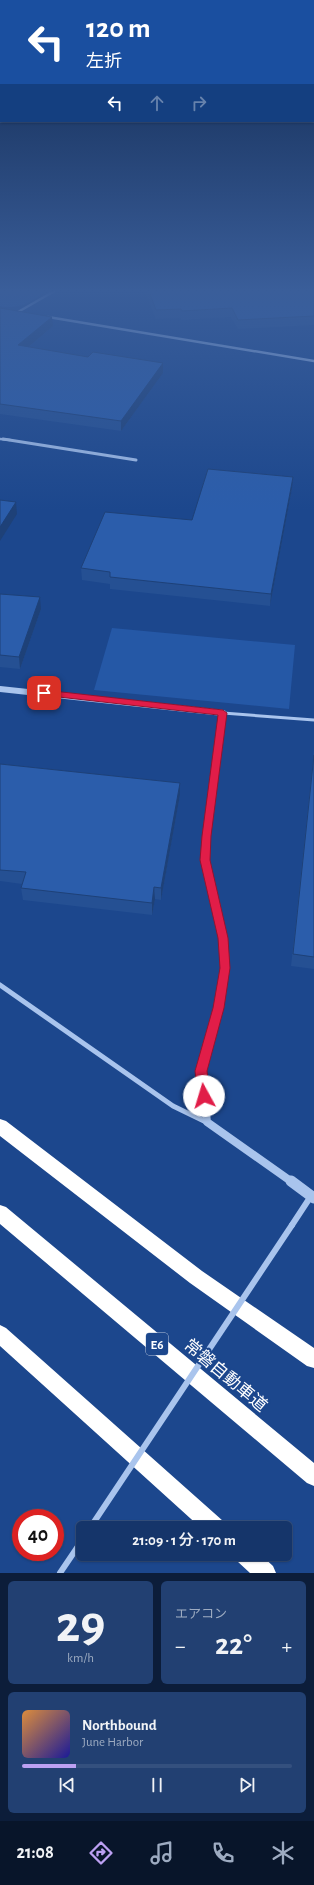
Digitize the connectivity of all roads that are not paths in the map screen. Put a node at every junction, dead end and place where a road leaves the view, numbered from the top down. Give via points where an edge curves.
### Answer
1 (0, 439) edge
2 (136, 460) dead end
3 (0, 689) edge
4 (223, 713) junction
5 (314, 720) edge
6 (0, 985) edge
7 (207, 1122) junction
8 (0, 1126) edge
9 (313, 1197) edge
10 (0, 1213) edge
11 (0, 1334) edge
12 (314, 1360) edge
13 (314, 1476) edge
14 (95, 1521) edge
15 (208, 1521) edge
16 (76, 1549) edge
17 (252, 1561) edge
18 (60, 1573) edge
19 (266, 1573) edge

1 - 2 street
3 - 4 street
4 - 5 lane
4 - 7 street via 205,860 223,938 225,968 219,1008 201,1071
6 - 7 street via 173,1106
7 - 9 street
8 - 12 highway via 196,1277
9 - 14 street, bridge
10 - 13 highway, 常磐自動車道 / E6
11 - 15 highway
16 - 18 street
17 - 19 highway

